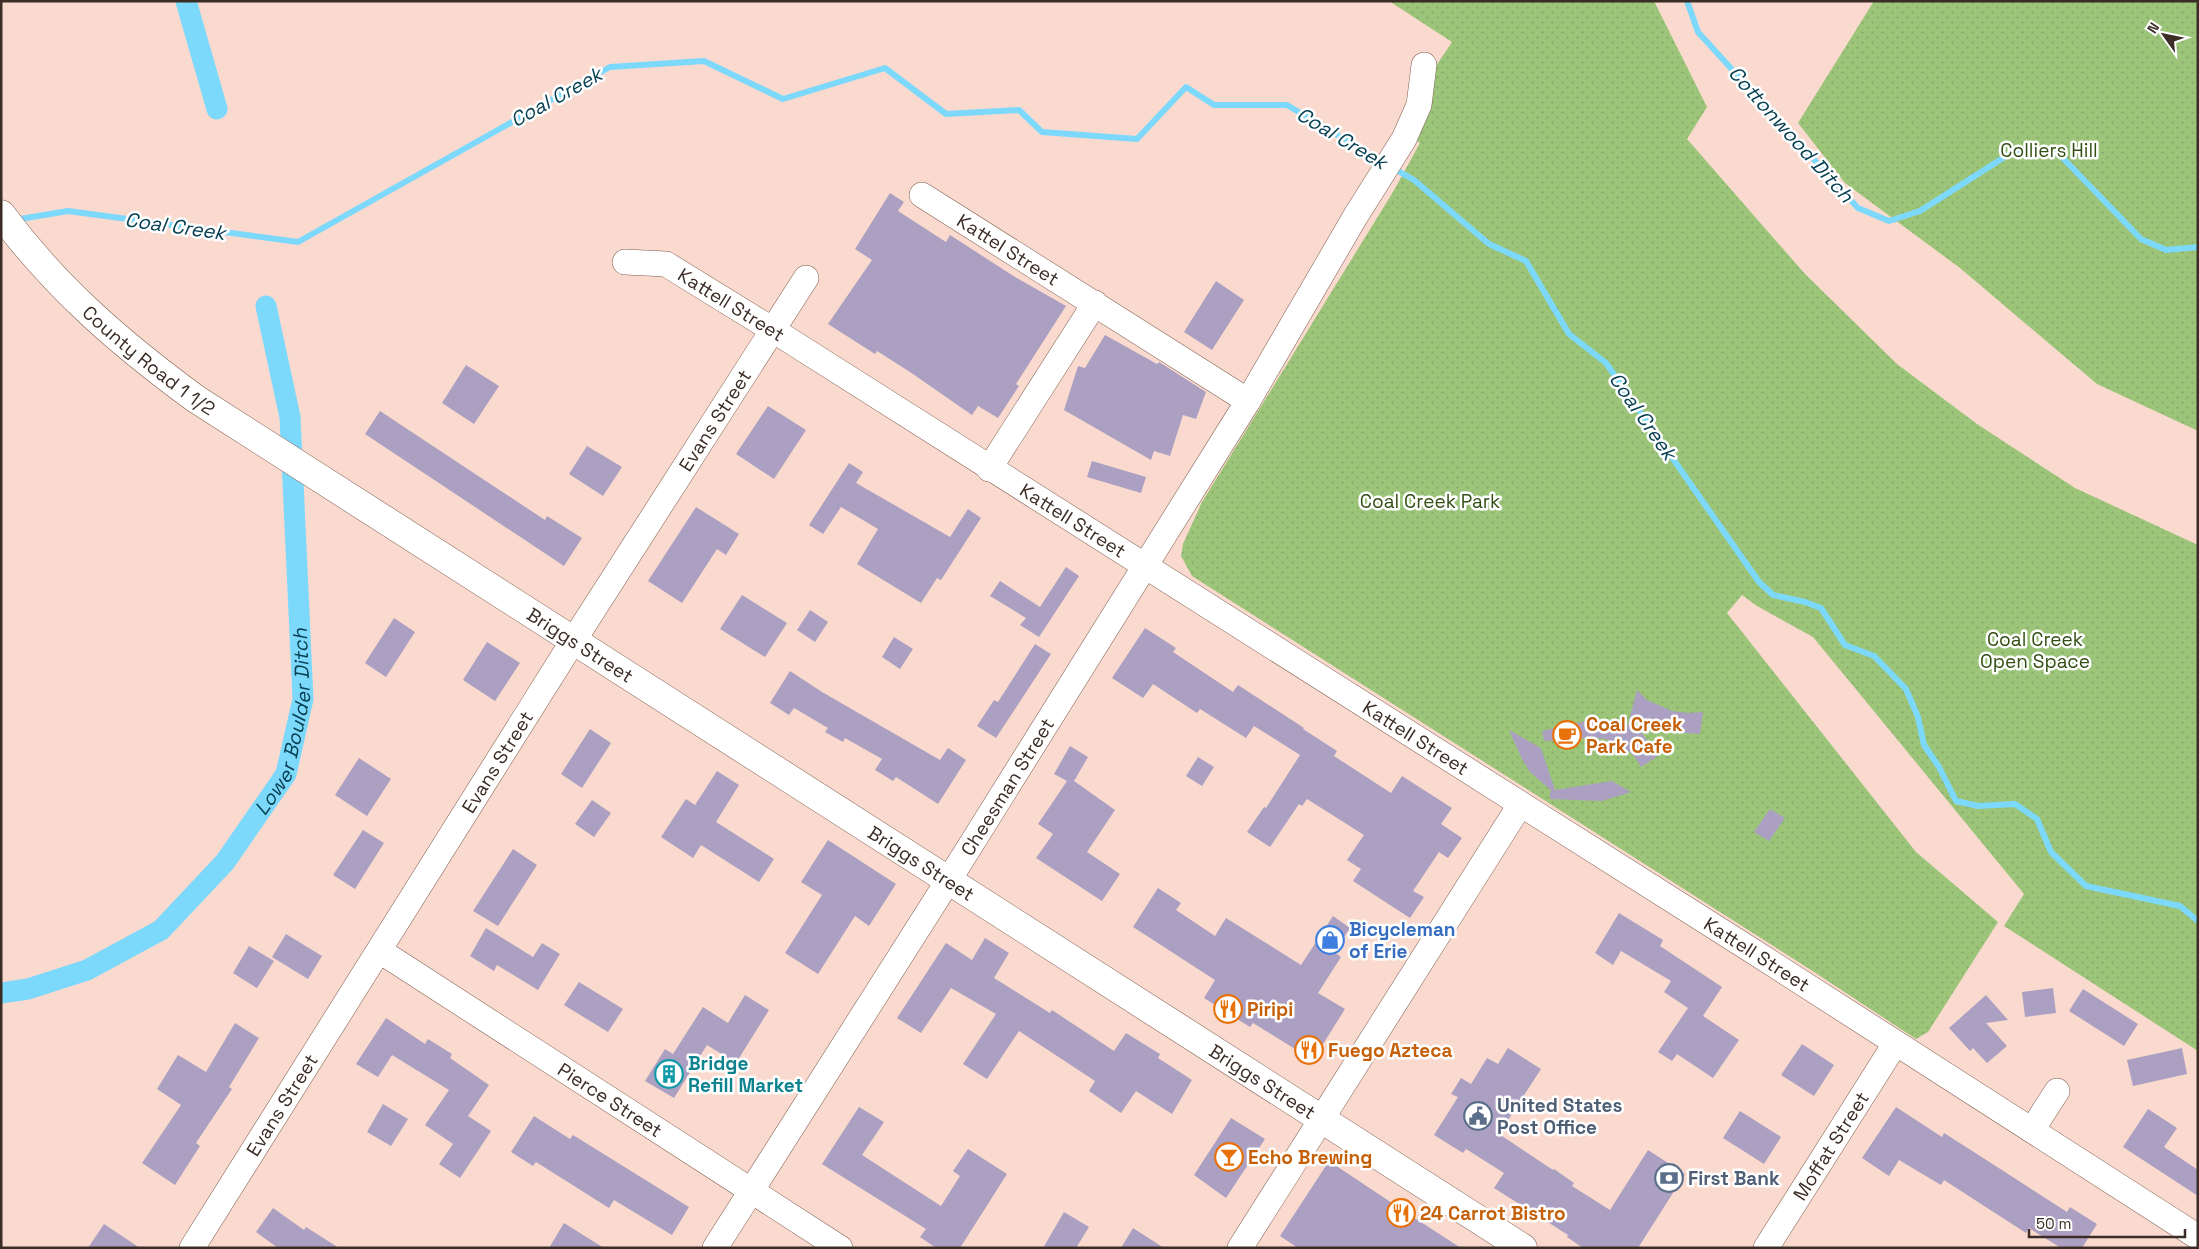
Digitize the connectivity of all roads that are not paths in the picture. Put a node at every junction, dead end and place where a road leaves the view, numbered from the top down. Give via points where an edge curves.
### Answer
1 (1424, 64) dead end
2 (922, 194) dead end
3 (1, 214) edge
4 (625, 262) dead end
5 (806, 278) dead end
6 (1095, 303) junction
7 (773, 330) junction
8 (1248, 401) junction
9 (989, 469) junction
10 (320, 479) joint
11 (1145, 566) junction
12 (574, 640) junction
13 (1520, 805) junction
14 (949, 880) junction
15 (380, 951) junction
16 (1895, 1044) junction
17 (2057, 1090) dead end
18 (1322, 1119) junction
19 (2032, 1130) junction
20 (751, 1191) junction
21 (2198, 1237) edge
22 (192, 1248) edge
23 (715, 1248) edge
24 (840, 1248) edge
25 (1240, 1248) edge
26 (1523, 1248) edge
27 (1766, 1248) edge

1 - 8 street, Cheesman Street via 1419,105 1404,139
2 - 6 street, Kattel Street
3 - 10 street, County Road 1 1/2 via 58,283 142,359 196,399
4 - 7 street, Kattell Street via 666,264
5 - 7 street, Evans Street
6 - 8 street, Kattel Street
6 - 9 street
7 - 9 street, Kattell Street
7 - 12 street, Evans Street
8 - 11 street, Cheesman Street
9 - 11 street, Kattell Street
10 - 12 street, Briggs Street
11 - 13 street, Kattell Street
11 - 14 street, Cheesman Street
12 - 14 street, Briggs Street
12 - 15 street, Evans Street
13 - 16 street, Kattell Street
13 - 18 street
14 - 18 street, Briggs Street
14 - 20 street, Cheesman Street
15 - 20 street, Pierce Street
15 - 22 street, Evans Street
16 - 19 street, Kattell Street
16 - 27 street, Moffat Street
17 - 19 street
18 - 25 street
18 - 26 street, Briggs Street
19 - 21 street, Kattell Street
20 - 23 street, Cheesman Street
20 - 24 street, Pierce Street

